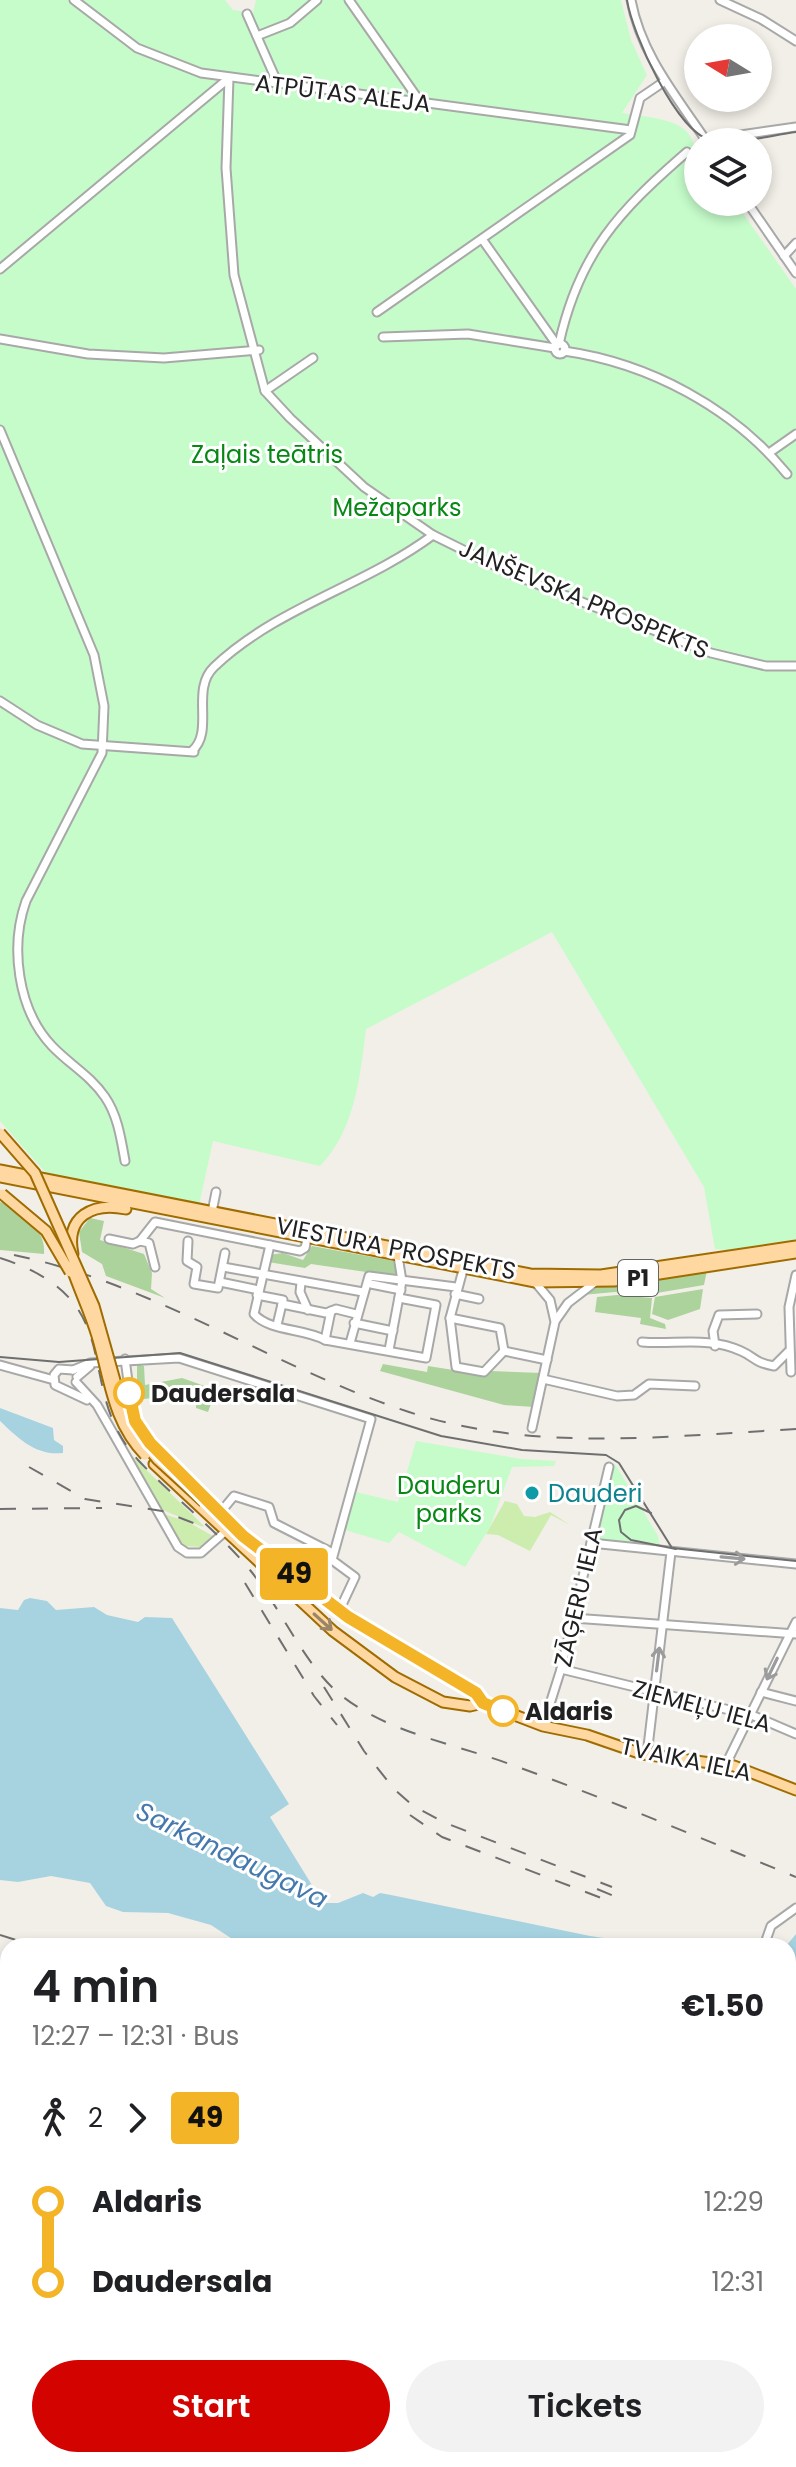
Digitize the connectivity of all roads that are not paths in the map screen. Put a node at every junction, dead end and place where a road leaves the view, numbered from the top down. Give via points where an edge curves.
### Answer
1 (74, 0) edge
2 (317, 0) edge
3 (349, 0) edge
4 (631, 0) edge
5 (720, 0) edge
6 (247, 14) dead end
7 (257, 36) junction
8 (796, 41) edge
9 (229, 78) junction
10 (665, 81) junction
11 (278, 84) junction
12 (421, 103) junction
13 (796, 127) edge
14 (697, 128) edge
15 (631, 130) junction
16 (772, 131) edge
17 (684, 155) edge
18 (757, 216) edge
19 (482, 239) junction
20 (796, 243) edge
21 (784, 256) junction
22 (0, 269) edge
23 (796, 273) edge
24 (377, 312) dead end
25 (383, 337) dead end
26 (0, 339) edge
27 (256, 350) junction
28 (558, 351) junction
29 (313, 358) dead end
30 (566, 362) dead end
31 (265, 391) junction
32 (0, 430) edge
33 (796, 434) edge
34 (769, 453) junction
35 (787, 474) dead end
36 (433, 535) junction
37 (796, 666) edge
38 (0, 701) edge
39 (104, 745) junction
40 (0, 1136) edge
41 (125, 1161) dead end
42 (0, 1170) edge
43 (12, 1176) junction
44 (0, 1177) edge
45 (216, 1192) dead end
46 (1, 1193) edge
47 (212, 1212) junction
48 (219, 1221) junction
49 (109, 1239) dead end
50 (307, 1239) junction
51 (140, 1241) junction
52 (188, 1241) dead end
53 (270, 1245) junction
54 (796, 1246) edge
55 (225, 1253) dead end
56 (796, 1253) edge
57 (398, 1256) junction
58 (76, 1265) junction
59 (155, 1267) dead end
60 (223, 1267) junction
61 (480, 1269) junction
62 (463, 1270) junction
63 (653, 1272) junction
64 (263, 1274) junction
65 (796, 1275) edge
66 (75, 1279) junction
67 (220, 1282) junction
68 (535, 1282) junction
69 (301, 1283) junction
70 (594, 1283) junction
71 (371, 1284) dead end
72 (401, 1289) junction
73 (455, 1291) junction
74 (363, 1292) junction
75 (258, 1293) junction
76 (479, 1299) dead end
77 (793, 1302) edge
78 (282, 1304) junction
79 (308, 1310) junction
80 (397, 1310) junction
81 (331, 1311) junction
82 (409, 1313) dead end
83 (356, 1314) junction
84 (757, 1314) dead end
85 (450, 1318) junction
86 (555, 1322) junction
87 (354, 1323) junction
88 (277, 1325) junction
89 (393, 1331) junction
90 (713, 1331) junction
91 (325, 1340) junction
92 (642, 1342) dead end
93 (350, 1343) junction
94 (701, 1343) junction
95 (715, 1346) junction
96 (389, 1350) junction
97 (504, 1351) junction
98 (788, 1351) junction
99 (125, 1359) junction
100 (796, 1359) edge
101 (547, 1360) junction
102 (0, 1365) edge
103 (774, 1366) junction
104 (794, 1371) edge
105 (55, 1376) junction
106 (75, 1376) junction
107 (543, 1379) junction
108 (695, 1386) dead end
109 (70, 1389) junction
110 (98, 1409) junction
111 (532, 1428) dead end
112 (617, 1476) dead end
113 (204, 1506) junction
114 (219, 1514) junction
115 (228, 1528) junction
116 (591, 1543) junction
117 (671, 1552) junction
118 (333, 1553) junction
119 (796, 1564) edge
120 (340, 1609) junction
121 (573, 1618) junction
122 (796, 1622) edge
123 (662, 1625) junction
124 (373, 1633) junction
125 (793, 1634) edge
126 (360, 1650) junction
127 (561, 1669) junction
128 (654, 1692) junction
129 (761, 1692) junction
130 (796, 1701) edge
131 (483, 1703) junction
132 (750, 1716) junction
133 (543, 1726) junction
134 (796, 1734) edge
135 (647, 1755) junction
136 (726, 1764) junction
137 (796, 1790) edge
138 (796, 1908) edge
139 (767, 1938) edge

1 - 9 street, ATPŪTAS ALEJA via 151,55
2 - 7 street via 290,23
3 - 12 street
4 - 10 street via 638,29
5 - 8 street
6 - 7 street
7 - 11 street
9 - 11 street, ATPŪTAS ALEJA
9 - 22 street
9 - 27 street, JANŠEVSKA PROSPEKTS via 230,239 234,275
10 - 14 street
10 - 15 street via 640,98
11 - 12 street, ATPŪTAS ALEJA
12 - 15 street, ATPŪTAS ALEJA
13 - 16 street
15 - 19 street
17 - 28 street via 609,227 575,291
18 - 21 street
19 - 24 street
19 - 28 street
20 - 21 street
21 - 23 street
25 - 28 street via 468,334
26 - 27 street via 88,354 149,357
27 - 31 street, JANŠEVSKA PROSPEKTS
28 - 30 street
28 - 34 street via 611,362 679,389 735,422
29 - 31 street
31 - 36 street, JANŠEVSKA PROSPEKTS via 364,487
32 - 39 street via 100,672
33 - 34 street
34 - 35 street
36 - 37 street, JANŠEVSKA PROSPEKTS via 648,630 735,660
36 - 39 street via 391,564 268,626 214,667 204,681 201,738 195,752
38 - 39 street via 47,731 82,744
39 - 41 street via 26,901 17,958 40,1031 104,1096 116,1120
40 - 58 main road, bridge via 35,1173
40 - 66 main road, bridge via 29,1172
42 - 43 main road, VIESTURA PROSPEKTS / P1
43 - 44 main road, VIESTURA PROSPEKTS / P1
43 - 47 main road, VIESTURA PROSPEKTS / P1
43 - 48 main road, VIESTURA PROSPEKTS / P1
45 - 47 street
46 - 66 main road, bridge via 46,1231
47 - 61 main road, VIESTURA PROSPEKTS / P1
48 - 50 main road, VIESTURA PROSPEKTS / P1
48 - 58 main road, bridge via 116,1207 90,1209 77,1221 71,1238
49 - 51 street
50 - 53 street via 300,1251
50 - 57 main road, VIESTURA PROSPEKTS / P1
51 - 53 street via 155,1222
51 - 59 street via 149,1243
52 - 67 street via 187,1261 197,1267 194,1284 218,1288
53 - 64 street
54 - 63 main road, VIESTURA PROSPEKTS / P1
55 - 60 street
56 - 63 main road, VIESTURA PROSPEKTS / P1
57 - 62 main road, VIESTURA PROSPEKTS / P1
57 - 72 street
58 - 113 main road, bridge via 102,1328 119,1398 133,1430
60 - 64 street
60 - 67 street
61 - 62 main road, VIESTURA PROSPEKTS / P1
61 - 63 main road, VIESTURA PROSPEKTS / P1 via 566,1276
61 - 68 main road, VIESTURA PROSPEKTS / P1
62 - 73 street
63 - 70 main road, VIESTURA PROSPEKTS / P1
64 - 69 street
64 - 75 street
65 - 77 street
66 - 113 main road, bridge via 96,1331 121,1423 134,1443
67 - 75 street
68 - 70 main road, VIESTURA PROSPEKTS / P1
68 - 86 street via 550,1300
69 - 74 street
69 - 79 street
70 - 86 street via 568,1303
71 - 72 street
72 - 73 street
72 - 74 street via 371,1275
72 - 80 street
72 - 96 street via 436,1305 426,1358
73 - 76 street
73 - 85 street
74 - 83 street
75 - 78 street via 283,1300
75 - 88 street via 254,1314
77 - 98 street
78 - 79 street
78 - 88 street
79 - 81 street
80 - 82 street
80 - 89 street
81 - 83 street
81 - 91 street
83 - 87 street
84 - 90 street via 719,1315
85 - 97 street via 500,1328
85 - 97 street via 456,1367 484,1372
86 - 101 street
87 - 89 street
87 - 93 street
88 - 91 street
89 - 96 street
90 - 94 street
90 - 95 street
91 - 93 street
92 - 94 street
93 - 96 street
94 - 95 street
95 - 103 street
97 - 101 street
98 - 100 street
98 - 103 street
98 - 104 street
99 - 106 street via 96,1363
99 - 113 street via 137,1426 154,1448 192,1477
99 - 118 street via 196,1361 369,1417
101 - 107 street
102 - 105 street
103 - 104 street
105 - 106 street via 63,1367
105 - 109 street via 61,1390
106 - 109 street
106 - 110 street
107 - 108 street via 617,1396 634,1395 649,1384
107 - 111 street
109 - 110 street
110 - 115 street via 178,1547 201,1553
112 - 116 street, ZĀĢERU IELA via 608,1470
113 - 114 main road
113 - 115 main road
114 - 115 main road
114 - 118 street via 234,1496 269,1507 274,1523
115 - 120 main road, TVAIKA IELA
115 -> 126 main road, TVAIKA IELA
116 - 117 street
116 - 121 street, ZĀĢERU IELA
117 -> 119 street
117 - 123 street
118 - 120 street via 334,1565 355,1577
120 - 124 main road, TVAIKA IELA
121 - 123 street
121 - 127 street, ZĀĢERU IELA
122 - 125 street
123 - 125 street
128 -> 123 street
124 - 126 main road via 361,1642
124 - 131 main road, TVAIKA IELA via 476,1693
125 -> 129 street
126 - 131 main road, TVAIKA IELA via 430,1697 470,1706
127 - 128 street, ZIEMEĻU IELA
127 - 133 street, ZĀĢERU IELA
128 - 132 street, ZIEMEĻU IELA
128 - 135 street
129 - 130 street
129 - 132 street
131 - 133 main road, TVAIKA IELA
132 - 134 street, ZIEMEĻU IELA
132 - 136 street
133 - 135 main road, TVAIKA IELA
135 - 136 main road, TVAIKA IELA
136 - 137 main road, TVAIKA IELA
138 - 139 street via 771,1926

